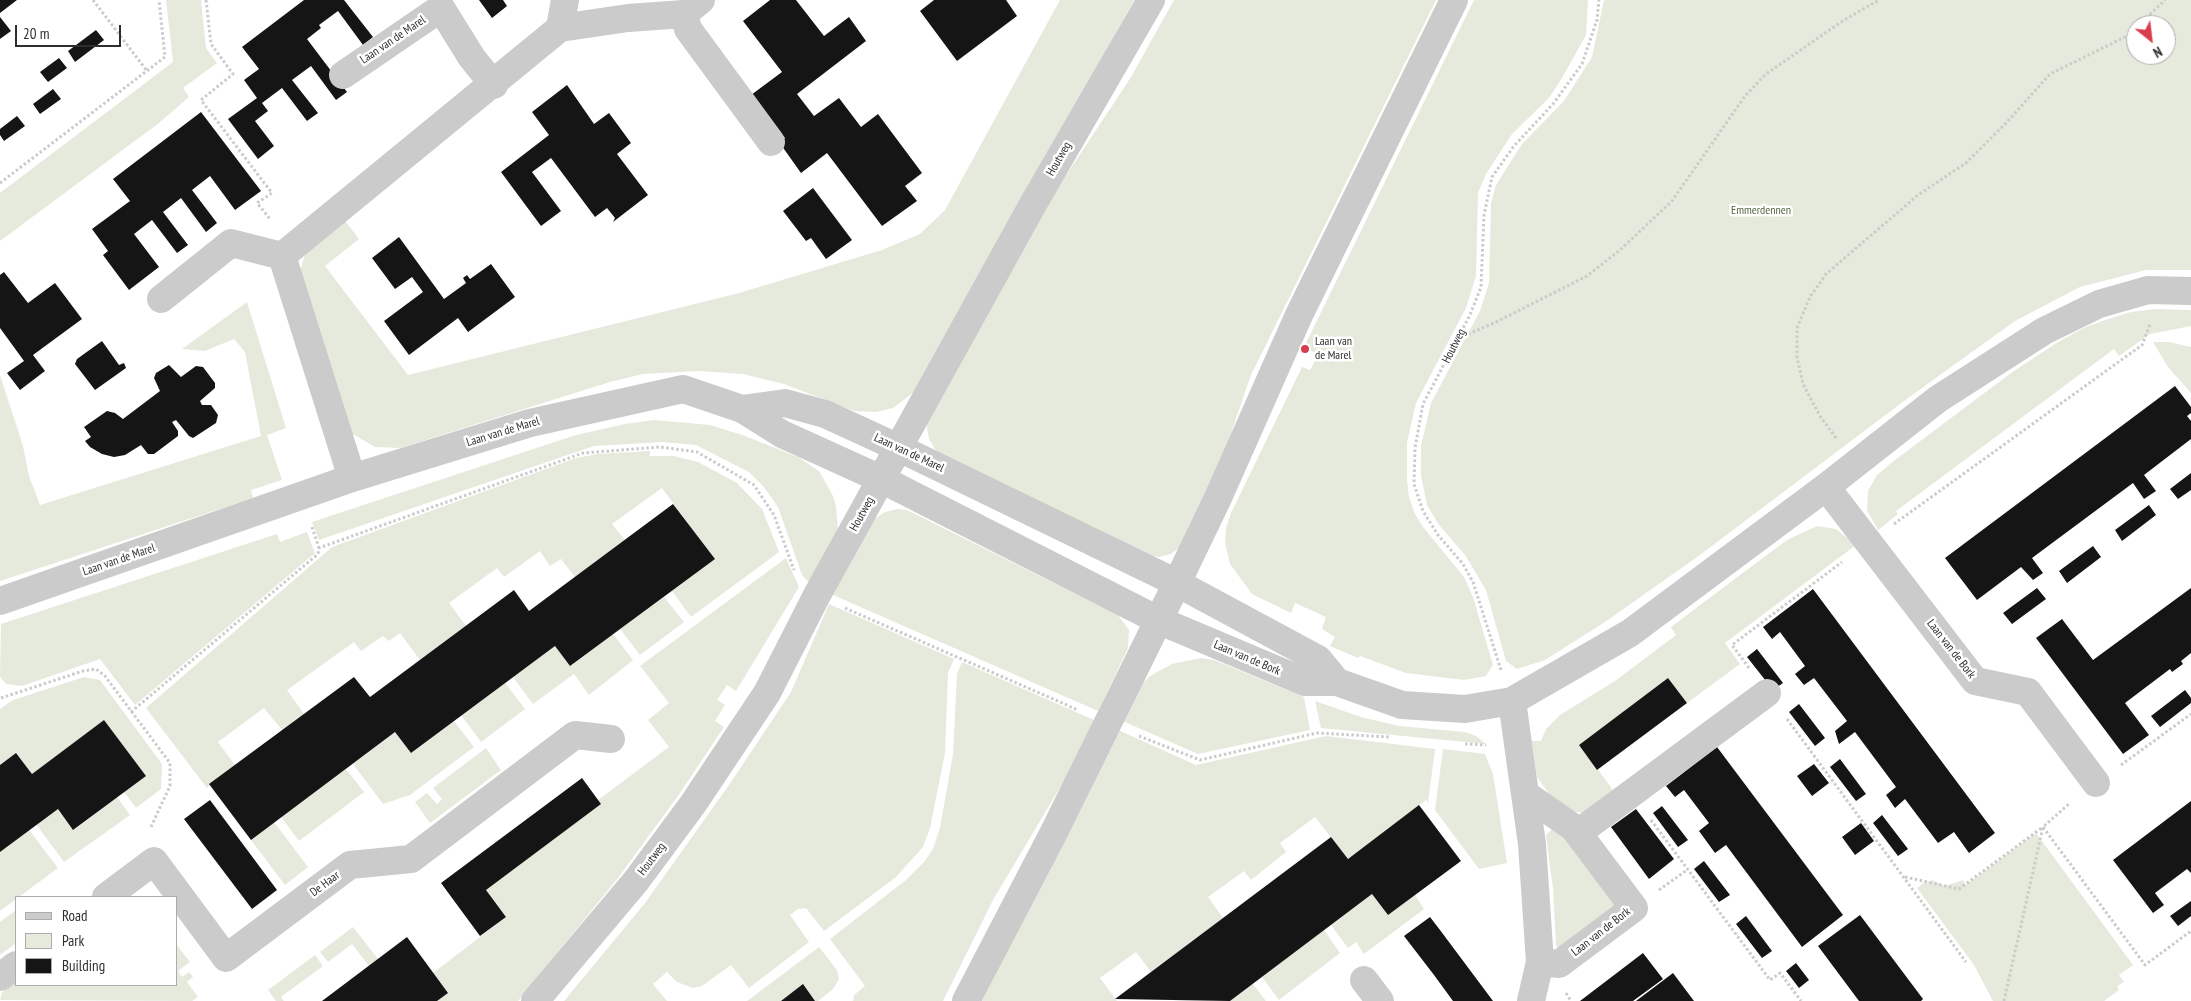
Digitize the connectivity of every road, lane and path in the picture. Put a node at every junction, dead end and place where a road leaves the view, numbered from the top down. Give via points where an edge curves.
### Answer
1 (93, 0) edge
2 (159, 0) edge
3 (206, 0) edge
4 (565, 0) edge
5 (1151, 0) edge
6 (1454, 0) edge
7 (1598, 0) edge
8 (1879, 0) edge
9 (2165, 0) edge
10 (692, 7) edge
11 (2149, 15) edge
12 (560, 28) junction
13 (2126, 36) edge
14 (147, 71) junction
15 (344, 75) dead end
16 (494, 85) junction
17 (772, 142) dead end
18 (0, 183) edge
19 (287, 252) junction
20 (2191, 291) edge
21 (161, 299) dead end
22 (1458, 338) junction
23 (742, 409) junction
24 (1838, 440) dead end
25 (899, 448) junction
26 (352, 478) junction
27 (881, 479) junction
28 (1826, 487) junction
29 (1177, 583) junction
30 (0, 601) edge
31 (1158, 620) junction
32 (1337, 682) junction
33 (1767, 693) dead end
34 (0, 697) edge
35 (1512, 700) junction
36 (2191, 714) edge
37 (611, 739) dead end
38 (2096, 783) junction
39 (1525, 794) junction
40 (1632, 794) junction
41 (2043, 827) junction
42 (1578, 833) junction
43 (154, 861) junction
44 (1905, 877) dead end
45 (107, 896) edge
46 (2191, 931) edge
47 (1540, 962) junction
48 (15, 966) edge
49 (0, 977) edge
50 (1364, 980) dead end
51 (535, 1001) edge
52 (966, 1001) edge
53 (1380, 1001) edge
54 (1531, 1001) edge
55 (1801, 1001) edge
56 (2004, 1001) edge

1 - 14 path
2 - 14 path via 165,57
3 - 19 path via 212,44 233,74 201,100 272,193 257,202
4 - 12 street
5 - 25 street, Houtweg via 1032,206
6 - 29 street via 1299,315
7 - 22 path, Houtweg via 1597,20 1582,64 1492,177 1484,215 1481,287
8 - 22 path via 1766,74 1746,96 1672,201 1620,250 1586,276
9 - 11 path
10 - 12 street
10 - 17 street via 688,28
12 - 16 street
13 - 24 path via 2050,74 1966,162 1918,195 1826,274 1810,296 1797,328 1797,357 1803,384 1820,416
14 - 18 path
15 - 16 street, Laan van de Marel via 441,8 472,58
16 - 19 street
19 - 21 street via 231,243
19 - 26 street
20 - 28 street, Laan van de Bork via 2148,290 2099,304 2044,331 1938,399
22 - 35 path, Houtweg via 1423,404 1415,448 1414,484 1423,511 1473,582
23 - 25 street, Laan van de Marel via 785,403 825,414
23 - 26 street, Laan van de Marel via 683,388 530,422
23 - 27 street, Laan van de Marel via 782,434
25 - 27 street, Houtweg
25 - 29 street, Laan van de Marel
26 - 30 street, Laan van de Marel
27 - 31 street, Laan van de Marel
27 - 51 street, Houtweg via 767,693 730,749 636,881
28 - 35 street, Laan van de Bork via 1630,633
28 - 38 street, Laan van de Bork via 1975,681 2028,692
29 - 31 street
29 - 32 street via 1318,659
31 - 32 street, Laan van de Bork via 1305,682
31 - 52 street
32 - 35 street, Laan van de Bork via 1402,705 1465,709
33 - 40 street
34 - 43 path via 83,671 96,669 105,676 170,763 170,786 148,832 154,843
35 - 39 street
36 - 38 path
37 - 43 street, De Haar via 575,735 411,859 350,865 226,958
38 - 41 path via 2057,812
39 - 42 street, Laan van de Bork
39 - 47 street via 1532,844
40 - 42 street
40 - 55 path via 1770,980 1780,973
41 - 44 path via 1959,888
41 - 46 path via 2146,965
41 - 56 path
42 - 47 street, Laan van de Bork via 1634,908 1559,964
43 - 45 street
47 - 54 street
48 - 49 street
50 - 53 street

